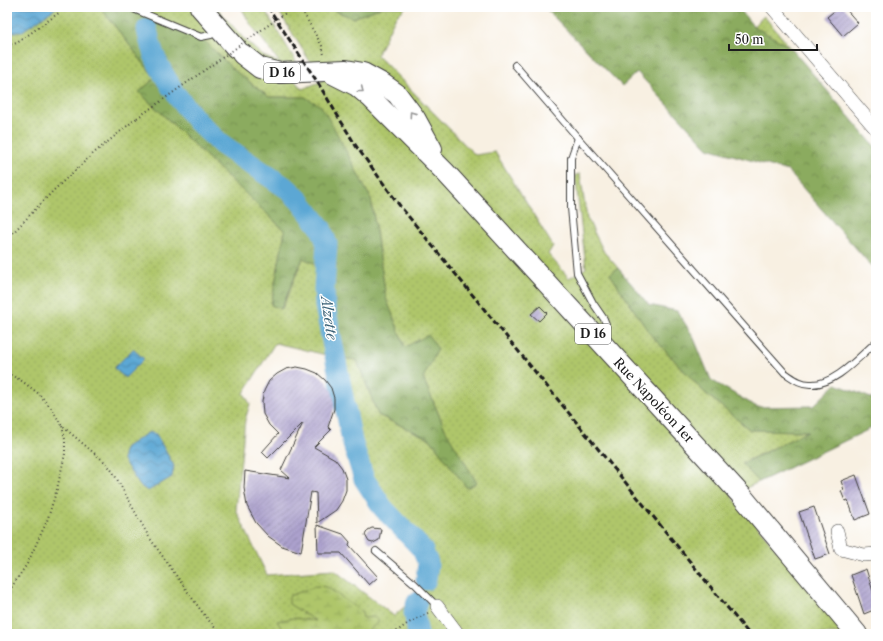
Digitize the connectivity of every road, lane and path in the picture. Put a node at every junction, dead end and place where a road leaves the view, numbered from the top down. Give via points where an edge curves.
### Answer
1 (67, 7) edge
2 (131, 7) edge
3 (200, 7) edge
4 (294, 7) edge
5 (300, 7) edge
6 (772, 7) edge
7 (219, 29) junction
8 (7, 45) edge
9 (515, 65) dead end
10 (327, 71) junction
11 (876, 129) edge
12 (578, 138) junction
13 (7, 238) edge
14 (596, 337) junction
15 (876, 342) edge
16 (7, 373) edge
17 (62, 426) junction
18 (837, 531) dead end
19 (376, 551) dead end
20 (876, 554) edge
21 (7, 594) edge
22 (432, 610) junction
23 (220, 634) edge
24 (393, 634) edge
25 (458, 634) edge
26 (857, 634) edge

1 - 8 path via 17,43
2 - 7 lane via 201,37 211,35
3 - 7 main road, D 16
4 - 13 path, bridge via 137,118 94,153
5 - 10 path via 322,46
6 - 11 street
7 - 10 main road, D 16 via 239,51 260,68 280,73
9 - 12 lane
10 - 14 main road, Rue Napoléon 1er / D 16 via 346,70 363,73 397,94 415,118 445,172
12 - 14 lane via 571,158 571,208 577,273 606,324
12 - 15 lane via 786,372 797,381 810,384 830,380
14 - 26 main road, Rue Napoléon 1er / D 16 via 745,500
16 - 17 path via 39,394
17 - 21 path via 65,454 47,521 27,564
17 - 23 path via 113,472 149,537
18 - 20 street via 841,549 864,555
19 - 22 lane via 415,584
22 - 24 path
22 - 25 street

